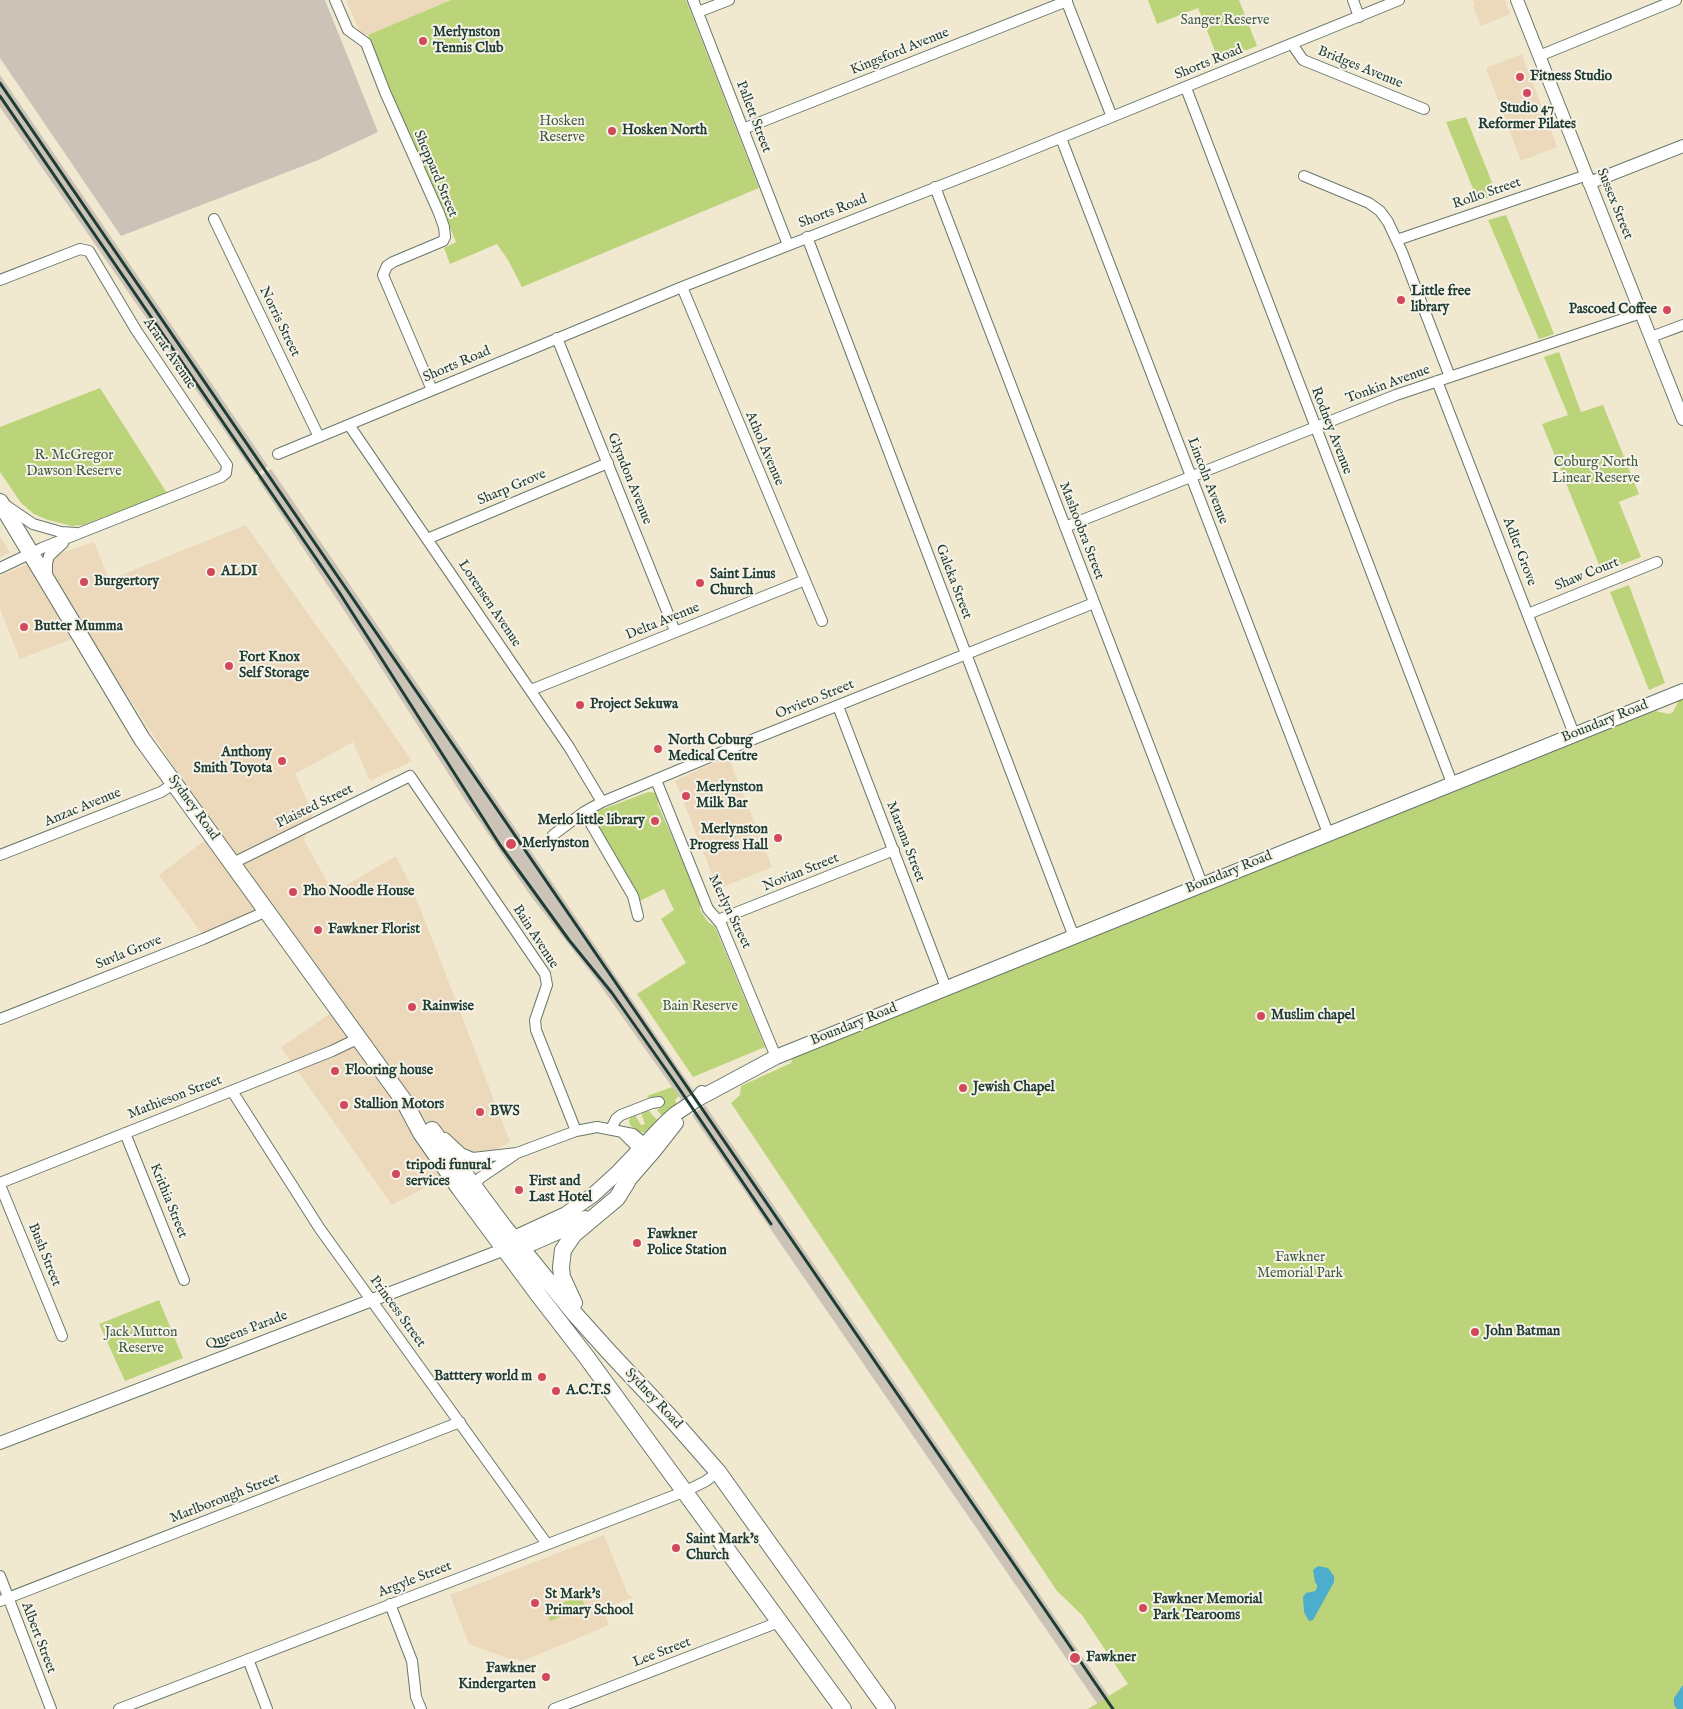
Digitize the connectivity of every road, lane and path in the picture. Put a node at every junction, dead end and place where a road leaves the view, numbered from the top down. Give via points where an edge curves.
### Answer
1 (335, 0) edge
2 (693, 0) edge
3 (729, 0) edge
4 (1066, 0) edge
5 (1353, 0) edge
6 (1399, 0) edge
7 (1517, 0) edge
8 (1676, 0) edge
9 (698, 12) junction
10 (1359, 17) junction
11 (1292, 44) junction
12 (1540, 56) junction
13 (1186, 88) junction
14 (1424, 108) dead end
15 (1112, 117) junction
16 (743, 129) junction
17 (1061, 138) junction
18 (1683, 146) edge
19 (1304, 176) dead end
20 (1588, 179) junction
21 (935, 187) junction
22 (214, 219) dead end
23 (807, 237) junction
24 (1397, 240) junction
25 (788, 244) junction
26 (0, 280) edge
27 (682, 287) junction
28 (1641, 313) junction
29 (1683, 325) edge
30 (1651, 337) junction
31 (557, 338) junction
32 (1450, 377) junction
33 (1437, 381) junction
34 (432, 390) junction
35 (1683, 419) edge
36 (349, 425) junction
37 (1315, 427) junction
38 (319, 437) junction
39 (278, 454) dead end
40 (608, 463) junction
41 (1191, 477) junction
42 (0, 502) edge
43 (1066, 527) junction
44 (76, 535) junction
45 (427, 538) junction
46 (31, 554) junction
47 (1657, 562) dead end
48 (0, 568) edge
49 (805, 580) junction
50 (48, 582) junction
51 (1094, 603) junction
52 (1528, 614) junction
53 (822, 621) dead end
54 (675, 631) junction
55 (966, 654) junction
56 (531, 690) junction
57 (1683, 691) edge
58 (838, 706) junction
59 (1574, 734) junction
60 (410, 776) joint
61 (656, 780) junction
62 (175, 783) junction
63 (1452, 783) junction
64 (602, 802) junction
65 (584, 812) junction
66 (1328, 834) junction
67 (553, 835) dead end
68 (894, 850) junction
69 (0, 855) edge
70 (233, 863) junction
71 (1202, 884) junction
72 (267, 911) junction
73 (638, 916) dead end
74 (718, 920) junction
75 (1074, 937) junction
76 (946, 988) junction
77 (0, 1019) edge
78 (359, 1038) junction
79 (776, 1057) junction
80 (232, 1091) junction
81 (404, 1101) junction
82 (659, 1102) dead end
83 (629, 1112) junction
84 (430, 1127) junction
85 (611, 1129) junction
86 (576, 1131) junction
87 (622, 1132) junction
88 (125, 1133) junction
89 (647, 1150) junction
90 (517, 1153) junction
91 (627, 1182) junction
92 (0, 1184) edge
93 (474, 1187) junction
94 (514, 1245) junction
95 (184, 1280) dead end
96 (371, 1299) junction
97 (586, 1326) junction
98 (62, 1336) dead end
99 (460, 1422) junction
100 (0, 1443) edge
101 (718, 1472) junction
102 (686, 1491) junction
103 (547, 1544) junction
104 (0, 1576) edge
105 (4, 1599) edge
106 (390, 1604) junction
107 (779, 1622) junction
108 (248, 1659) junction
109 (51, 1709) edge
110 (119, 1709) edge
111 (267, 1709) edge
112 (421, 1709) edge
113 (554, 1709) edge
114 (843, 1709) edge
115 (887, 1709) edge

1 - 34 street, Sheppard Street via 348,30 366,43 444,227 443,241 393,262 383,274
2 - 9 street, Pallett Street
3 - 9 street
4 - 15 street
4 - 16 street, Kingsford Avenue
5 - 10 street
6 - 10 street, Shorts Road
7 - 12 street, Sussex Street
8 - 12 street
9 - 16 street, Pallett Street
10 - 11 street, Shorts Road
11 - 13 street, Shorts Road
11 - 14 street, Bridges Avenue via 1303,60
12 - 20 street, Sussex Street
13 - 15 street, Shorts Road
13 - 37 street, Rodney Avenue
15 - 17 street, Shorts Road
16 - 25 street, Pallett Street
17 - 21 street, Shorts Road
17 - 41 street, Lincoln Avenue
18 - 20 street
19 - 24 street via 1376,207
20 - 24 street, Rollo Street
20 - 28 street, Sussex Street
21 - 23 street, Shorts Road
21 - 43 street, Mashoobra Street
22 - 38 street, Norris Street
23 - 25 street, Shorts Road
23 - 55 street, Galeka Street
24 - 32 street
25 - 27 street, Shorts Road
26 - 44 street, Ararat Avenue via 80,249 89,251 136,330 226,463 227,470 220,477
27 - 31 street, Shorts Road
27 - 49 street, Athol Avenue
28 - 30 street, Sussex Street
28 - 32 street, Tonkin Avenue
29 - 30 street
30 - 35 street, Sussex Street
31 - 34 street, Shorts Road
31 - 40 street, Glyndon Avenue
32 - 33 street, Tonkin Avenue
33 - 37 street, Tonkin Avenue
33 - 52 street, Adler Grove
34 - 36 street, Shorts Road
36 - 38 street, Shorts Road
36 - 45 street, Lorensen Avenue
37 - 41 street, Tonkin Avenue
37 - 63 street, Rodney Avenue
38 - 39 street, Shorts Road
40 - 45 street, Sharp Grove
40 - 54 street, Glyndon Avenue
41 - 43 street, Tonkin Avenue
41 - 66 street, Lincoln Avenue
42 - 44 street via 34,524
42 - 46 highway, Sydney Road
43 - 51 street, Mashoobra Street
44 - 46 street
44 - 50 street via 49,556
45 - 56 street, Lorensen Avenue
46 - 48 street
46 - 50 highway, Sydney Road
47 - 52 street, Shaw Court
49 - 53 street, Athol Avenue
49 - 54 street, Delta Avenue
50 - 62 highway, Sydney Road via 131,721
51 - 55 street, Orvieto Street
51 - 71 street, Mashoobra Street
52 - 59 street, Adler Grove
54 - 56 street, Delta Avenue
55 - 58 street, Orvieto Street
55 - 75 street, Galeka Street
56 - 64 street, Lorensen Avenue
57 - 59 main road, Boundary Road
58 - 61 street, Orvieto Street
58 - 68 street, Marama Street
59 - 63 main road, Boundary Road
60 - 70 street, Plaisted Street
60 - 86 street, Bain Avenue via 545,974 546,985 535,1025
61 - 64 street, Orvieto Street
61 - 74 street, Merlyn Street via 708,909
62 - 69 street, Anzac Avenue via 161,792
62 - 70 highway, Sydney Road
63 - 66 main road, Boundary Road
64 - 65 street, Orvieto Street
65 - 67 street, Orvieto Street
65 - 73 street via 633,896
66 - 71 main road, Boundary Road
68 - 74 street, Novian Street
68 - 76 street, Marama Street
70 - 72 highway, Sydney Road
71 - 75 main road, Boundary Road
72 - 77 street, Suvla Grove
72 - 78 highway, Sydney Road
74 - 79 street, Merlyn Street
75 - 76 main road, Boundary Road
76 - 79 main road, Boundary Road
78 - 80 street, Mathieson Street
78 - 81 highway, Sydney Road
79 - 89 main road, Boundary Road via 675,1114
80 - 88 street, Mathieson Street
80 - 96 street, Princess Street via 320,1228
81 - 84 highway, Sydney Road
81 - 94 highway, Sydney Road via 421,1133
82 - 83 street
83 - 85 street via 618,1117
83 - 87 street
84 - 90 street via 461,1153 472,1158
84 - 93 highway, Sydney Road
85 - 86 street via 597,1127
85 - 87 street
86 - 90 street
87 - 89 street
88 - 92 street, Mathieson Street
88 - 95 street, Krithia Street
89 - 91 main road, Boundary Road
89 - 94 main road, Boundary Road via 580,1205
90 - 93 street via 480,1178
91 - 94 main road, Boundary Road via 607,1202 572,1226
91 - 97 highway via 617,1198 574,1234 563,1250 562,1277
92 - 98 street, Bush Street
93 - 94 highway, Sydney Road
94 - 96 street, Queens Parade
94 - 97 highway, Sydney Road
94 - 102 highway, Sydney Road via 537,1294
96 - 99 street, Princess Street
96 - 100 street, Queens Parade
97 - 101 highway, Sydney Road
99 - 103 street, Princess Street
99 - 105 street, Marlborough Street
101 - 102 street, Argyle Street
101 - 115 highway, Sydney Road
102 - 103 street, Argyle Street
102 - 107 highway, Sydney Road
103 - 106 street, Argyle Street
104 - 105 street, Albert Street
105 - 109 street, Albert Street
106 - 108 street, Argyle Street
106 - 112 street via 412,1661 416,1696
107 - 113 street, Lee Street
107 - 114 highway, Sydney Road
108 - 110 street, Argyle Street
108 - 111 street

